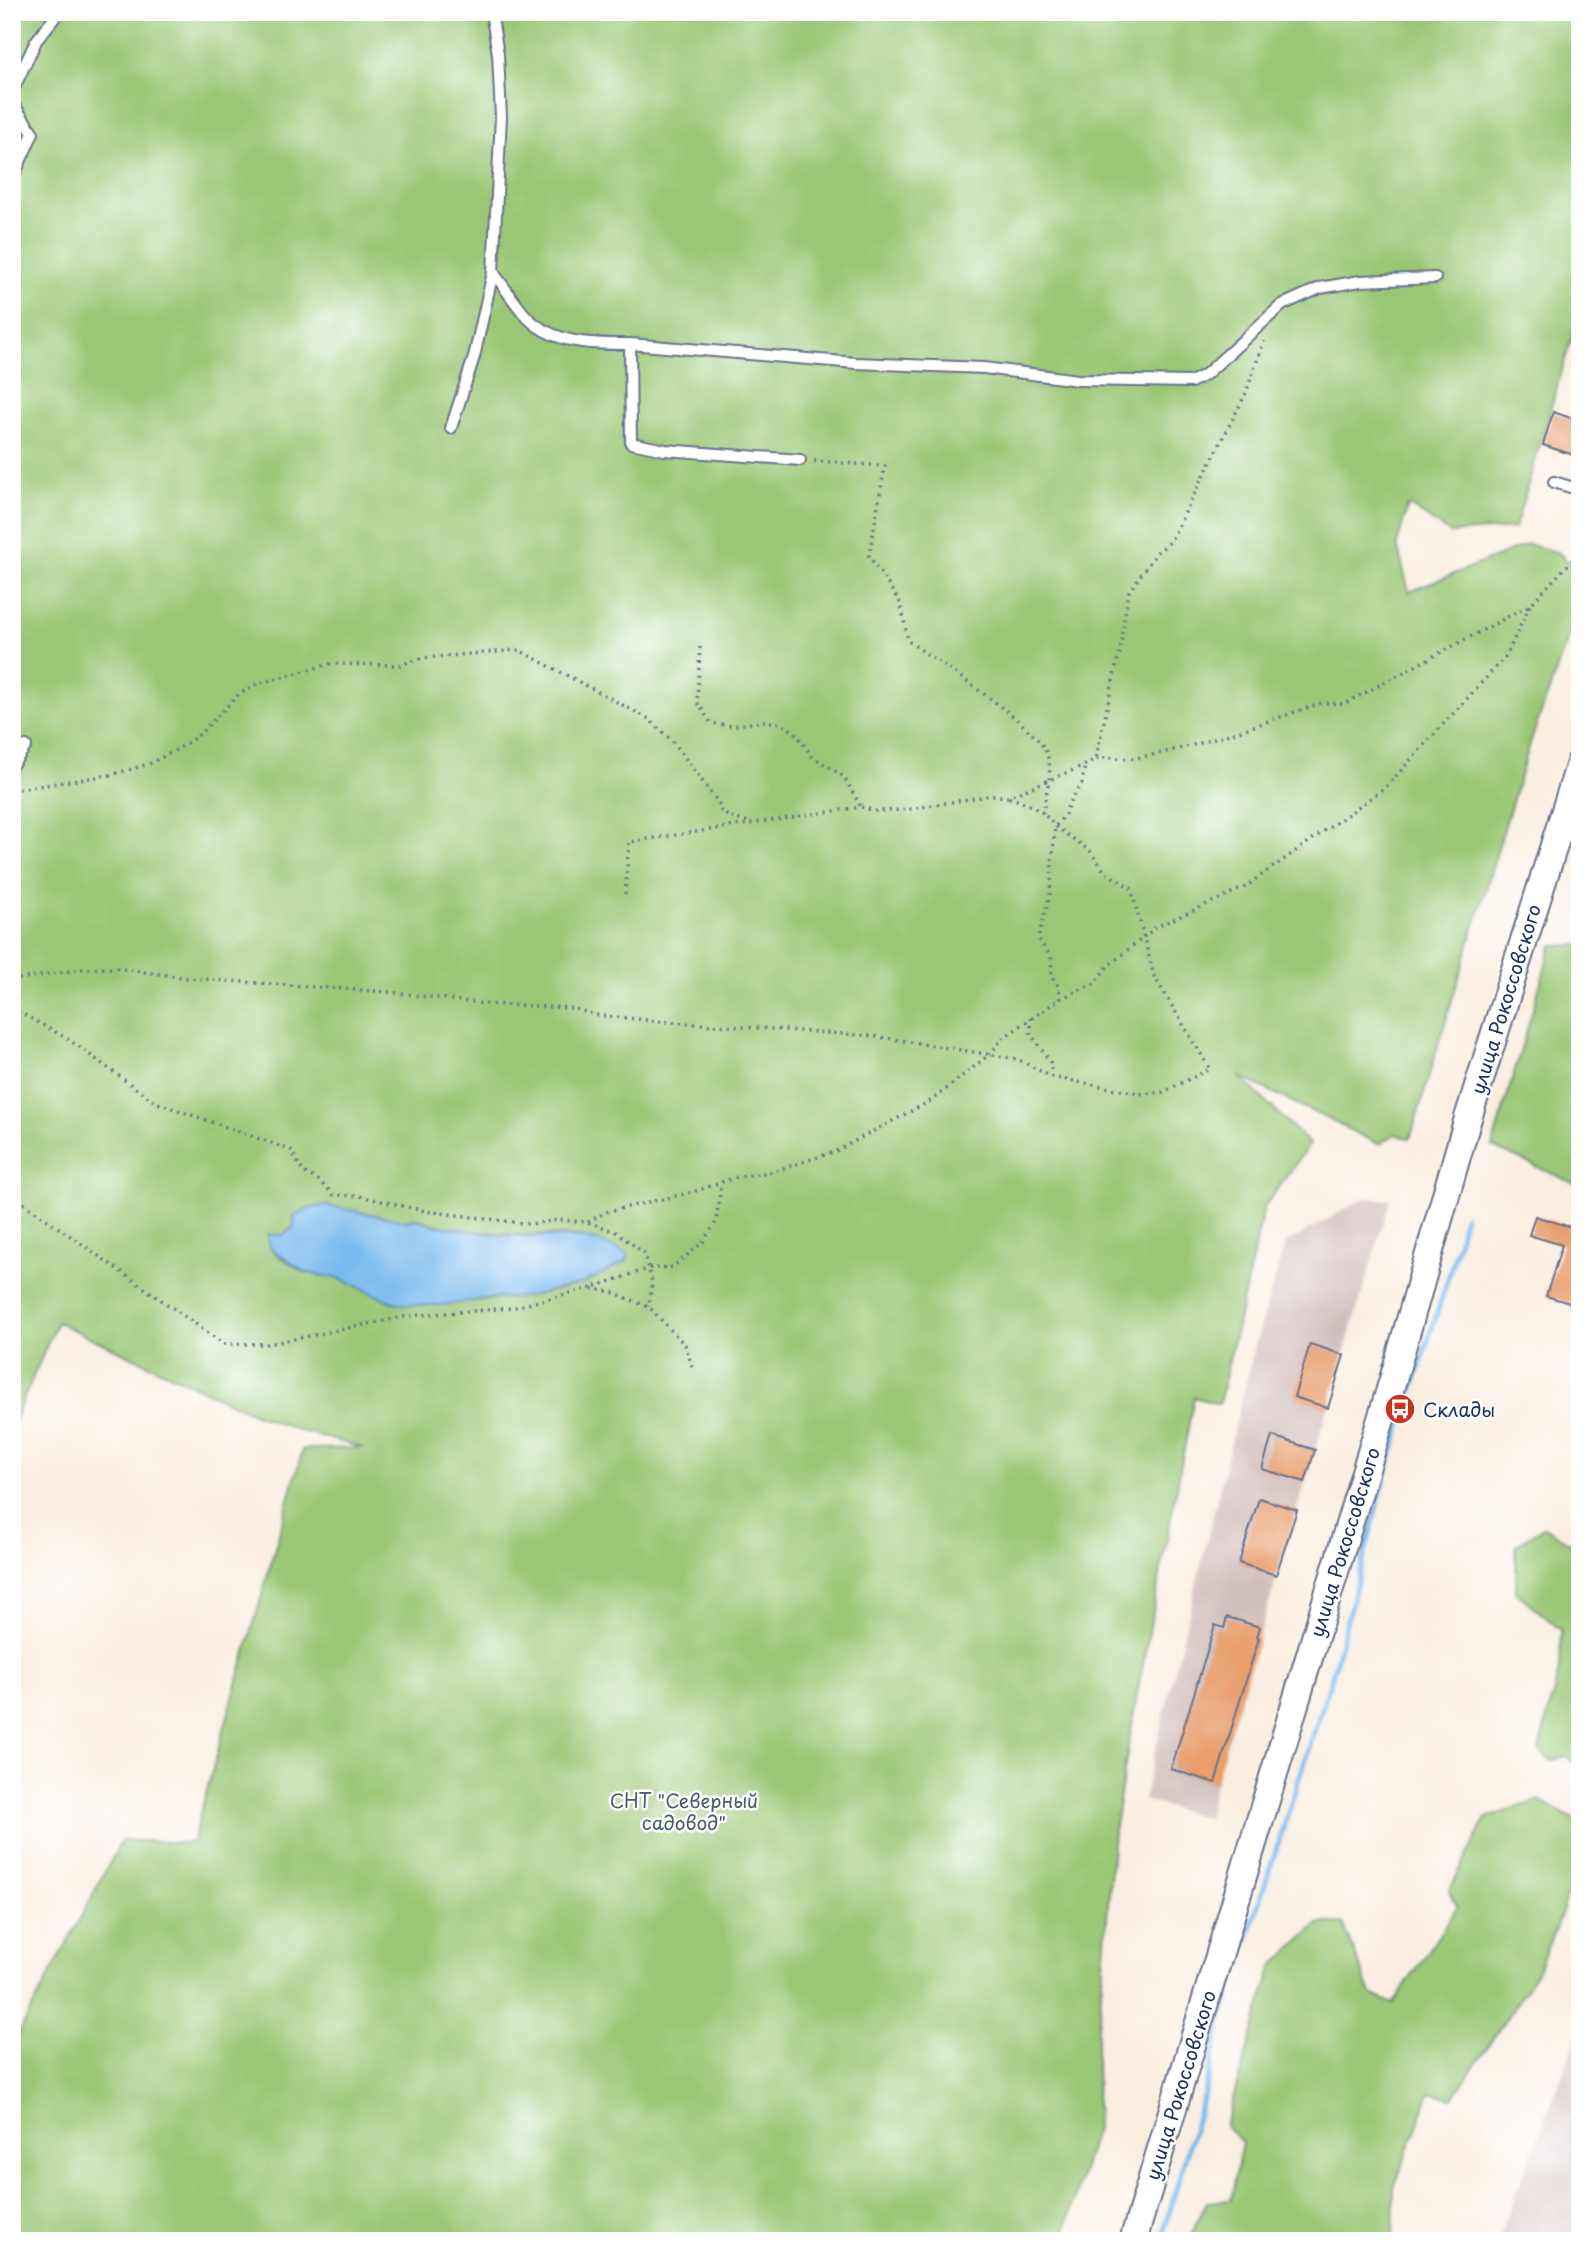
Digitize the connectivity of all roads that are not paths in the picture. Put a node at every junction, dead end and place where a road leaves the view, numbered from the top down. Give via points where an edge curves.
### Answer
1 (59, 12) edge
2 (491, 12) edge
3 (12, 92) edge
4 (12, 102) edge
5 (12, 180) edge
6 (493, 272) junction
7 (1434, 278) dead end
8 (630, 344) junction
9 (451, 428) dead end
10 (800, 460) road end
11 (1554, 482) dead end
12 (1580, 490) edge
13 (26, 746) dead end
14 (1580, 763) edge
15 (12, 765) edge
16 (1133, 2241) edge

1 - 3 lane via 37,41
2 - 6 lane via 501,117
4 - 5 lane via 33,133
6 - 8 lane via 527,317 550,334 594,344
6 - 9 lane via 474,357
7 - 8 lane via 1320,288 1282,305 1191,383 1077,380 984,368 856,363
8 - 10 lane via 631,443 665,450
11 - 12 lane
13 - 15 lane
14 - 16 street, улица Рокоссовского via 1468,1118

